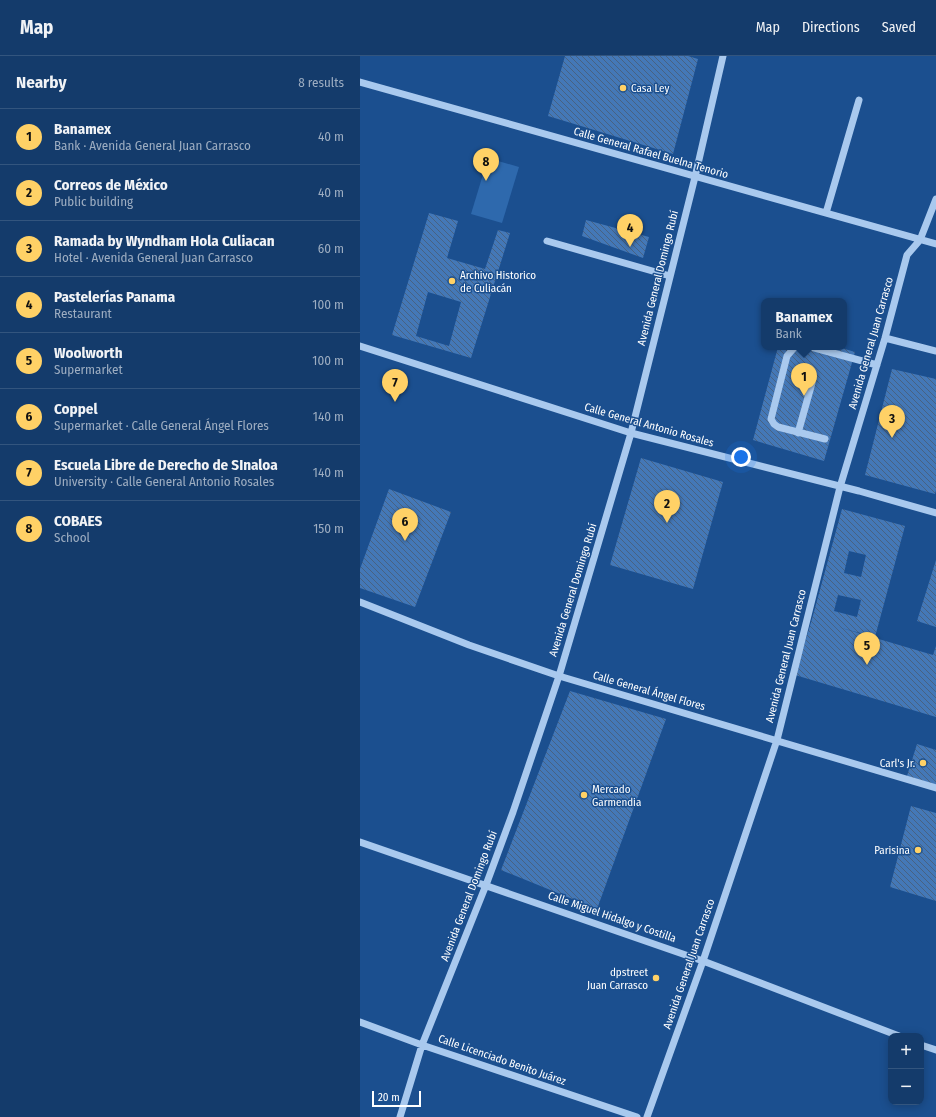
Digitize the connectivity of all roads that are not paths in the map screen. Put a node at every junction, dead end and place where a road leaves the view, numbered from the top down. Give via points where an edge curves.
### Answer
1 (723, 56) edge
2 (360, 82) edge
3 (859, 100) dead end
4 (695, 177) junction
5 (936, 199) edge
6 (826, 213) junction
7 (920, 240) junction
8 (547, 241) dead end
9 (936, 244) edge
10 (670, 276) junction
11 (885, 338) junction
12 (360, 346) edge
13 (792, 350) edge
14 (822, 350) edge
15 (936, 351) edge
16 (877, 365) junction
17 (812, 383) dead end
18 (798, 432) junction
19 (631, 433) junction
20 (824, 439) dead end
21 (840, 487) junction
22 (936, 513) edge
23 (360, 602) edge
24 (560, 676) junction
25 (777, 740) junction
26 (936, 788) edge
27 (360, 842) edge
28 (486, 885) junction
29 (703, 961) junction
30 (360, 1022) edge
31 (891, 1033) edge
32 (422, 1045) junction
33 (924, 1046) edge
34 (936, 1050) edge
35 (400, 1117) edge
36 (637, 1117) edge
37 (647, 1117) edge

1 - 4 street, Avenida General Domingo Rubí
2 - 4 street, Calle General Rafael Buelna Tenorio
3 - 6 street
4 - 6 street, Calle General Rafael Buelna Tenorio
4 - 10 street, Avenida General Domingo Rubí
5 - 7 street, Avenida General Juan Carrasco
6 - 7 street, Calle General Rafael Buelna Tenorio
7 - 9 street, Calle General Rafael Buelna Tenorio
7 - 11 street, Avenida General Juan Carrasco via 907,255
8 - 10 street
10 - 19 street, Avenida General Domingo Rubí
11 - 15 street
11 - 16 street, Avenida General Juan Carrasco
12 - 19 street, Calle General Antonio Rosales
13 - 18 street via 787,356 771,419 778,427
14 - 16 street
16 - 21 street, Avenida General Juan Carrasco
17 - 18 street
18 - 20 street
19 - 21 street, Calle General Antonio Rosales
19 - 24 street, Avenida General Domingo Rubí
21 - 22 street, Calle General Antonio Rosales
21 - 25 street, Avenida General Juan Carrasco
23 - 24 street, Calle General Ángel Flores via 469,645
24 - 25 street, Calle General Ángel Flores
24 - 28 street, Avenida General Domingo Rubí
25 - 26 street, Calle General Ángel Flores
25 - 29 street, Avenida General Juan Carrasco
27 - 28 street, Calle Miguel Hidalgo y Costilla
28 - 29 street, Calle Miguel Hidalgo y Costilla
28 - 32 street, Avenida General Domingo Rubí
29 - 31 street, Calle Miguel Hidalgo y Costilla
29 - 37 street, Avenida General Juan Carrasco
30 - 32 street, Calle Licenciado Benito Juárez
32 - 35 street, Avenida General Domingo Rubí
32 - 36 street, Calle Licenciado Benito Juárez
33 - 34 street

